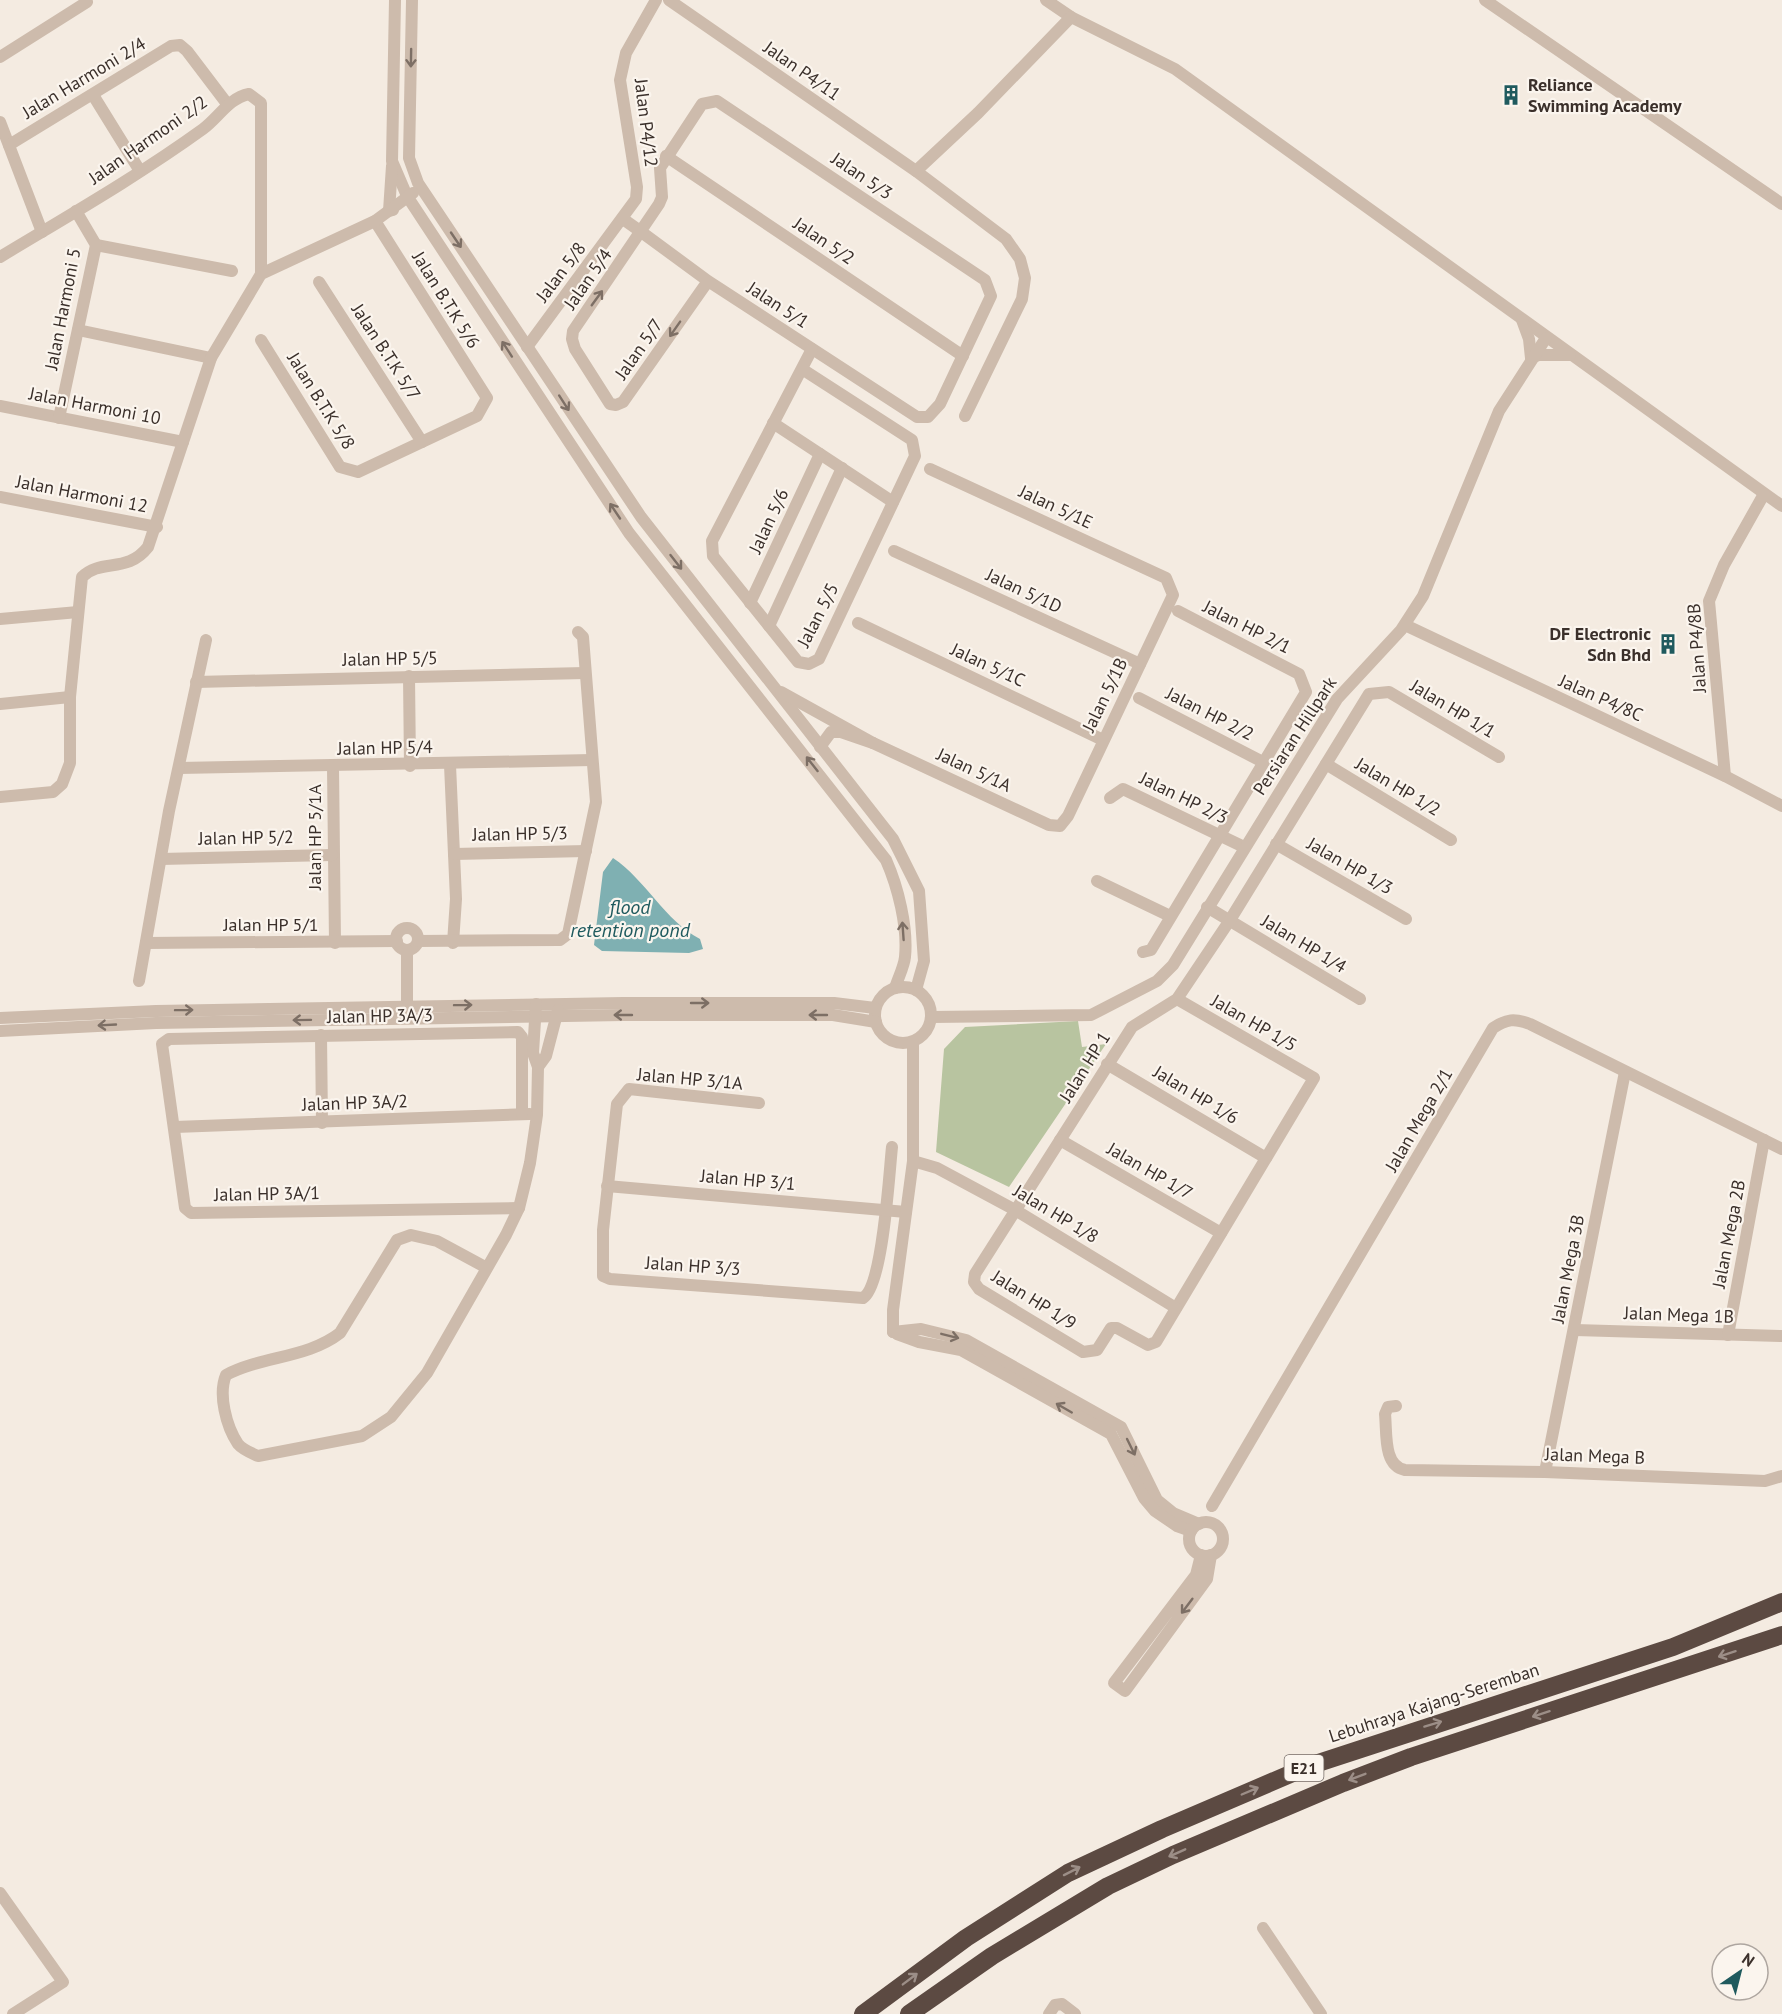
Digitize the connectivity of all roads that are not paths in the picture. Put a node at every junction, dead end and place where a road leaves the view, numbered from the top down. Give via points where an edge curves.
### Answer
1 (395, 0) edge
2 (412, 0) edge
3 (656, 0) edge
4 (669, 0) edge
5 (1046, 0) edge
6 (1485, 0) edge
7 (87, 2) dead end
8 (1071, 16) junction
9 (0, 57) edge
10 (93, 95) junction
11 (228, 105) junction
12 (0, 122) edge
13 (9, 145) junction
14 (666, 156) junction
15 (392, 161) junction
16 (140, 171) junction
17 (916, 171) junction
18 (422, 188) junction
19 (407, 196) junction
20 (1782, 204) edge
21 (76, 211) junction
22 (389, 211) junction
23 (418, 212) junction
24 (623, 219) junction
25 (375, 221) junction
26 (42, 231) junction
27 (640, 231) junction
28 (96, 245) junction
29 (0, 257) edge
30 (232, 271) dead end
31 (261, 274) junction
32 (708, 281) junction
33 (319, 282) dead end
34 (1521, 319) junction
35 (78, 330) junction
36 (1546, 338) junction
37 (261, 340) dead end
38 (527, 347) junction
39 (575, 349) joint
40 (813, 350) junction
41 (1570, 355) junction
42 (963, 356) junction
43 (211, 358) junction
44 (1531, 358) junction
45 (802, 369) junction
46 (0, 406) edge
47 (965, 416) dead end
48 (917, 417) joint
49 (59, 418) junction
50 (773, 423) junction
51 (183, 442) junction
52 (422, 442) junction
53 (820, 454) junction
54 (842, 468) junction
55 (930, 469) dead end
56 (1764, 494) junction
57 (0, 497) edge
58 (893, 502) junction
59 (1782, 506) edge
60 (641, 517) junction
61 (157, 527) junction
62 (629, 533) junction
63 (894, 551) dead end
64 (1166, 578) joint
65 (750, 603) junction
66 (1178, 611) dead end
67 (78, 612) junction
68 (0, 619) edge
69 (858, 623) dead end
70 (1405, 625) junction
71 (769, 626) junction
72 (578, 632) dead end
73 (206, 640) dead end
74 (1140, 664) junction
75 (758, 668) junction
76 (585, 673) junction
77 (409, 676) junction
78 (196, 682) junction
79 (772, 686) junction
80 (1389, 692) joint
81 (758, 695) junction
82 (70, 698) junction
83 (1139, 698) dead end
84 (0, 704) edge
85 (808, 732) junction
86 (1103, 740) junction
87 (873, 743) junction
88 (820, 747) junction
89 (1499, 757) dead end
90 (592, 760) junction
91 (1263, 762) junction
92 (1326, 764) junction
93 (450, 765) junction
94 (333, 766) junction
95 (410, 766) junction
96 (179, 768) junction
97 (1725, 776) junction
98 (0, 797) edge
99 (1110, 798) dead end
100 (1782, 806) edge
101 (1060, 826) joint
102 (1219, 836) junction
103 (1451, 840) dead end
104 (1276, 844) junction
105 (1244, 847) junction
106 (586, 851) junction
107 (454, 854) junction
108 (332, 855) junction
109 (161, 859) junction
110 (1097, 882) dead end
111 (1207, 907) junction
112 (1170, 916) junction
113 (1406, 919) dead end
114 (1230, 920) junction
115 (397, 941) junction
116 (418, 941) junction
117 (146, 943) junction
118 (335, 943) junction
119 (453, 943) junction
120 (407, 950) junction
121 (1143, 952) dead end
122 (139, 981) dead end
123 (895, 988) junction
124 (916, 990) junction
125 (1177, 999) junction
126 (1360, 999) dead end
127 (875, 1008) junction
128 (536, 1010) junction
129 (558, 1010) junction
130 (407, 1012) junction
131 (931, 1013) junction
132 (0, 1018) edge
133 (876, 1022) junction
134 (0, 1030) edge
135 (321, 1035) junction
136 (913, 1042) junction
137 (162, 1044) joint
138 (1107, 1064) junction
139 (538, 1067) junction
140 (1625, 1072) junction
141 (759, 1103) dead end
142 (522, 1114) junction
143 (537, 1114) junction
144 (322, 1123) junction
145 (175, 1127) junction
146 (1060, 1140) junction
147 (1764, 1140) junction
148 (892, 1147) dead end
149 (1782, 1149) edge
150 (1266, 1158) junction
151 (913, 1161) junction
152 (607, 1186) junction
153 (519, 1208) junction
154 (1017, 1210) junction
155 (886, 1211) junction
156 (906, 1212) junction
157 (1221, 1233) junction
158 (487, 1268) junction
159 (975, 1274) joint
160 (1176, 1308) junction
161 (1575, 1330) junction
162 (893, 1332) junction
163 (1728, 1335) junction
164 (1782, 1335) edge
165 (1041, 1381) junction
166 (1043, 1396) junction
167 (1396, 1406) dead end
168 (1545, 1472) junction
169 (1782, 1476) edge
170 (1212, 1506) dead end
171 (1195, 1527) junction
172 (1206, 1555) junction
173 (1782, 1602) edge
174 (1782, 1635) edge
175 (0, 1893) edge
176 (1263, 1928) dead end
177 (1052, 2010) edge
178 (13, 2014) edge
179 (863, 2014) edge
180 (909, 2014) edge
181 (1076, 2014) edge
182 (1321, 2014) edge

1 - 15 street
2 -> 18 street via 409,158
3 - 24 street, Jalan P4/12 via 626,53 620,80 637,187 636,199
4 - 17 street, Jalan P4/11
5 - 8 street
6 - 20 street
7 - 9 street
8 - 17 street
8 - 34 street via 1175,69
10 - 11 street, Jalan Harmoni 2/4 via 171,46 180,45
10 - 13 street, Jalan Harmoni 2/4
10 - 16 street
11 - 16 street, Jalan Harmoni 2/2 via 205,128
11 - 31 street, Jalan Harmoni 2/2 via 238,96 249,94 261,103
12 - 13 street
13 - 26 street
14 - 27 street, Jalan 5/3 via 660,168 662,197
14 - 42 street, Jalan 5/2
14 - 42 street, Jalan 5/3 via 702,104 717,101 985,280 991,296
15 - 19 street
15 - 22 street
16 - 21 street, Jalan Harmoni 2/2
17 - 47 street, Jalan P4/11 via 1006,239 1020,259 1026,278 1022,299
18 - 19 street
18 -> 38 street
19 - 22 street
19 - 23 street
21 - 26 street, Jalan Harmoni 2/2
21 - 28 street, Jalan Harmoni 5
22 - 23 street
22 - 25 street
62 -> 23 street
24 - 27 street, Jalan 5/1
24 - 38 street, Jalan 5/8
25 - 31 street
25 - 52 street, Jalan B.T.K 5/6 via 487,398 477,417
26 - 29 street, Jalan Harmoni 2/2
27 - 32 street, Jalan 5/1
39 -> 27 street, Jalan 5/4 via 573,331
28 - 30 street
28 - 35 street, Jalan Harmoni 5
31 - 43 street
32 -> 39 street, Jalan 5/7 via 623,402 610,404
32 - 40 street, Jalan 5/1
33 - 52 street, Jalan B.T.K 5/7
34 - 36 street
34 - 44 street
35 - 43 street
35 - 49 street, Jalan Harmoni 5
36 - 41 street
36 - 44 street, Persiaran Hillpark
37 - 52 street, Jalan B.T.K 5/8 via 340,466 358,472
38 -> 60 street
40 - 45 street, Jalan 5/5
40 - 48 street, Jalan 5/1
41 - 44 street
41 - 56 street
42 - 48 street, Jalan 5/3 via 940,404 928,417
43 - 51 street
44 - 70 street, Persiaran Hillpark via 1499,411 1423,596
45 - 50 street, Jalan 5/5
45 - 58 street, Jalan 5/5 via 912,440 915,456
46 - 49 street, Jalan Harmoni 10
49 - 51 street, Jalan Harmoni 10
50 - 53 street
50 - 65 street, Jalan 5/5 via 712,541 712,556
51 - 61 street
53 - 54 street
53 - 65 street, Jalan 5/6
54 - 58 street
54 - 71 street
55 - 64 street, Jalan 5/1E
56 - 59 street
56 - 97 street, Jalan P4/8B via 1724,565 1709,601
57 - 61 street, Jalan Harmoni 12
58 - 71 street, Jalan 5/5 via 819,659 809,664 798,662
60 - 62 street
60 -> 75 street
61 - 67 street via 148,547 135,561 93,570 82,578
62 - 81 street
63 - 74 street, Jalan 5/1D
64 - 74 street, Jalan 5/1B via 1173,595
65 - 71 street, Jalan 5/5
66 - 91 street, Jalan HP 2/1 via 1299,674 1306,692 1303,701
67 - 68 street
67 - 82 street
69 - 86 street, Jalan 5/1C
70 - 97 street, Jalan P4/8C
70 - 105 street, Persiaran Hillpark via 1337,699
72 - 76 street via 582,635
73 - 78 street
74 - 86 street, Jalan 5/1B
75 - 79 street
75 - 81 street
76 - 77 street, Jalan HP 5/5
76 - 90 street
77 - 78 street, Jalan HP 5/5
77 - 95 street
78 - 96 street
79 - 85 street
79 - 87 street
80 - 89 street, Jalan HP 1/1
80 - 92 street, Jalan HP 1 via 1369,694
81 - 85 street via 772,698
123 -> 81 street via 905,957 902,914 891,871 871,838
82 - 84 street
82 - 98 street via 70,763 62,784 53,792
83 - 91 street, Jalan HP 2/2
85 - 88 street
86 - 101 street, Jalan 5/1B
87 - 88 street via 831,732
87 - 101 street, Jalan 5/1A via 1049,825
88 - 124 street via 893,839 919,891 924,961
90 - 93 street, Jalan HP 5/4
90 - 106 street via 596,802
91 - 102 street
92 - 103 street, Jalan HP 1/2
92 - 104 street, Jalan HP 1
93 - 95 street, Jalan HP 5/4
93 - 107 street
94 - 95 street, Jalan HP 5/4
94 - 96 street, Jalan HP 5/4
94 - 108 street, Jalan HP 5/1A
96 - 109 street
97 - 100 street, Jalan P4/8C
99 - 102 street, Jalan HP 2/3 via 1123,789
102 - 105 street, Jalan HP 2/3
102 - 112 street
104 - 113 street, Jalan HP 1/3
104 - 114 street, Jalan HP 1
105 - 111 street, Persiaran Hillpark
106 - 107 street, Jalan HP 5/3
106 - 119 street via 568,934 560,940
107 - 119 street
108 - 109 street, Jalan HP 5/2
108 - 118 street, Jalan HP 5/1A
109 - 117 street
110 - 112 street
111 - 114 street
111 - 131 street, Persiaran Hillpark via 1173,965 1157,981 1113,1005
112 - 121 street via 1151,950
114 - 125 street, Jalan HP 1
114 - 126 street, Jalan HP 1/4
115 - 116 street via 398,934 406,928 416,932
115 - 118 street, Jalan HP 5/1
115 - 120 street
116 - 119 street
116 - 120 street
117 - 118 street, Jalan HP 5/1
117 - 122 street
120 - 130 street
123 - 124 street
123 - 127 street
124 - 131 street via 928,1001
125 - 138 street, Jalan HP 1 via 1132,1027
125 - 150 street, Jalan HP 1/5 via 1314,1078
129 -> 127 street via 834,1003
127 - 133 street
128 - 129 street
128 - 130 street
128 - 139 street via 533,1053
133 -> 129 street via 833,1015
129 - 139 street via 546,1056
132 -> 130 street via 156,1011
130 -> 134 street
131 - 136 street via 926,1032
133 - 136 street via 886,1038
135 - 137 street, Jalan HP 3A/3 via 169,1040
135 - 142 street, Jalan HP 3A/3 via 518,1032 522,1037
135 - 144 street
136 - 151 street
137 - 145 street, Jalan HP 3A/1
138 - 146 street, Jalan HP 1
138 - 150 street, Jalan HP 1/6
139 - 143 street
140 - 147 street, Jalan Mega 2/1
140 - 161 street, Jalan Mega 3B
140 - 170 street, Jalan Mega 2/1 via 1517,1019 1492,1028
141 - 152 street, Jalan HP 3/1A via 629,1089 617,1104
142 - 143 street, Jalan HP 3A/2
142 - 144 street, Jalan HP 3A/2
143 - 153 street
144 - 145 street, Jalan HP 3A/2
145 - 153 street, Jalan HP 3A/1 via 185,1208 190,1213
146 - 154 street, Jalan HP 1
146 - 157 street, Jalan HP 1/7
147 - 149 street, Jalan Mega 2/1
147 - 163 street, Jalan Mega 2B
148 - 155 street
150 - 157 street
151 - 154 street, Jalan HP 1/8 via 937,1168
151 - 156 street
152 - 155 street, Jalan HP 3/1
152 - 155 street, Jalan HP 3/3 via 602,1268 603,1276 610,1279 863,1298 873,1287
153 - 158 street
154 - 159 street, Jalan HP 1
154 - 160 street, Jalan HP 1/8
155 - 156 street, Jalan HP 3/1
156 - 162 street
157 - 160 street
158 - 158 street via 427,1373 391,1417 362,1436 258,1456 238,1444 221,1387 226,1375 242,1366 326,1344 340,1333 397,1240 411,1235 437,1241
159 - 160 street, Jalan HP 1/9 via 974,1282 979,1289 1083,1352 1097,1350 1111,1328 1148,1345 1156,1341
161 - 163 street, Jalan Mega 1B
161 - 168 street, Jalan Mega 3B
162 -> 165 street via 921,1329 966,1340
162 - 166 street via 919,1342 961,1350
163 - 164 street, Jalan Mega 1B
165 - 166 street via 1046,1388
165 -> 171 street via 1121,1427 1157,1500
171 -> 166 street via 1177,1527 1155,1511 1144,1498 1111,1434
167 - 168 street, Jalan Mega B via 1388,1407 1385,1414 1390,1461 1396,1468
168 - 169 street, Jalan Mega B via 1765,1481
171 - 172 street via 1192,1548
171 - 172 street via 1210,1522 1222,1533 1222,1544
172 -> 172 street via 1207,1579 1125,1691 1121,1690 1114,1683 1196,1575
179 -> 173 highway, Lebuhraya Kajang-Seremban / E21 via 966,1938 1068,1873 1162,1829 1309,1766 1673,1647
174 -> 180 highway, E21 via 1411,1757 1173,1855 1089,1898 992,1956
175 - 178 street via 63,1982
176 - 182 street
177 - 181 street via 1062,2004

